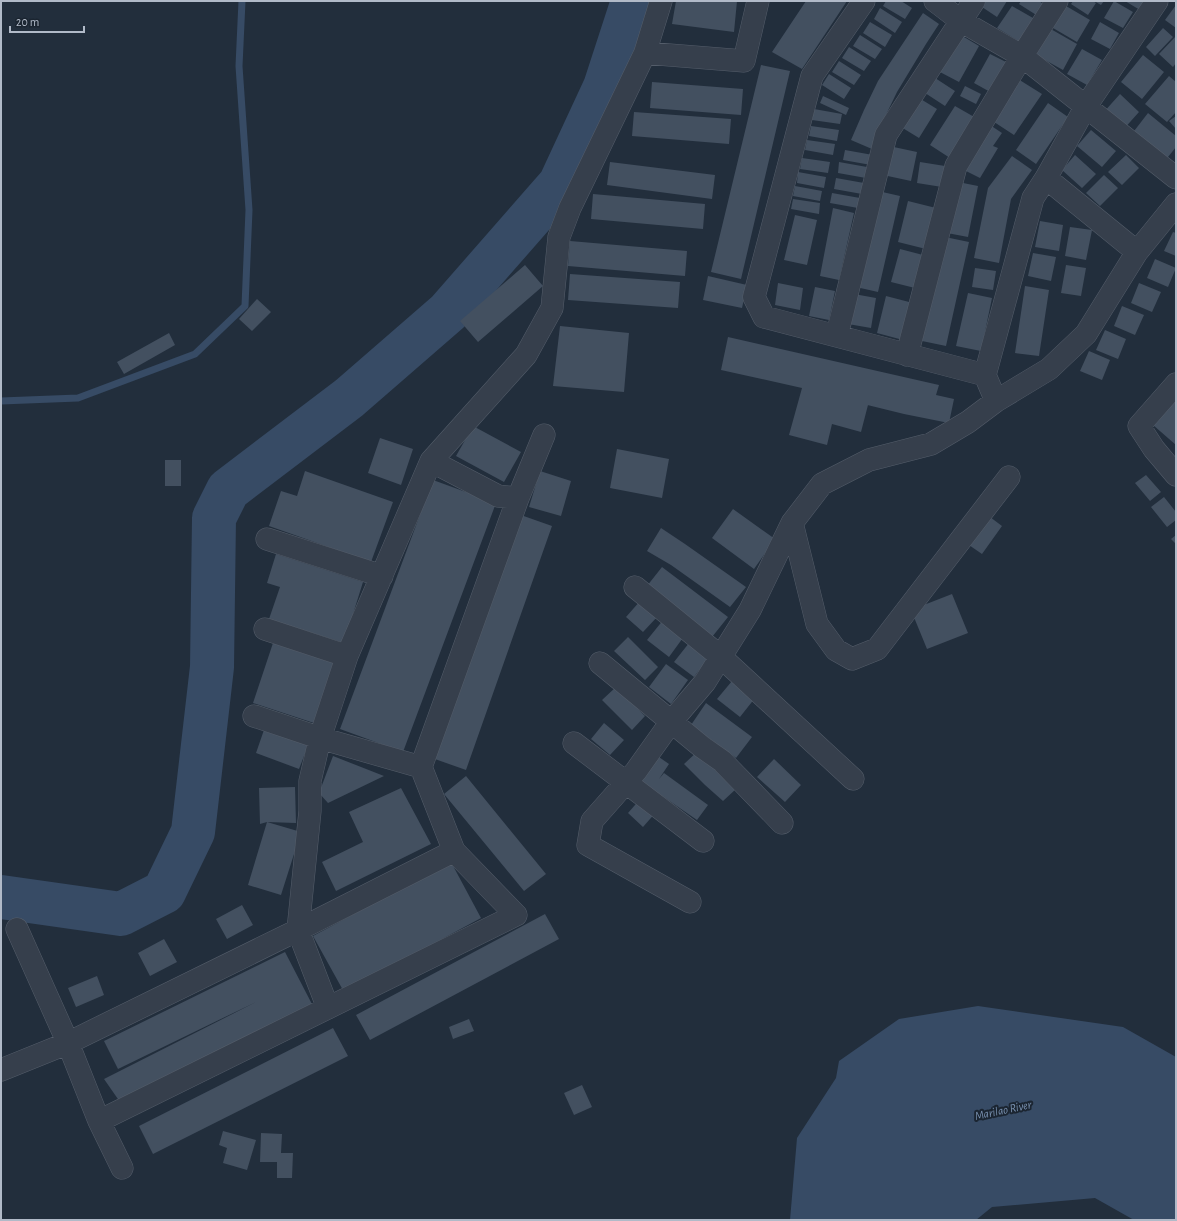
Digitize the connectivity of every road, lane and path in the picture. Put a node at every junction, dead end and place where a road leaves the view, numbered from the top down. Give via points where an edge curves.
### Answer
1 (661, 1) edge
2 (758, 1) edge
3 (864, 1) edge
4 (935, 1) edge
5 (974, 1) edge
6 (1057, 1) edge
7 (1157, 1) edge
8 (961, 21) junction
9 (646, 53) junction
10 (1022, 56) junction
11 (1086, 106) junction
12 (1046, 178) junction
13 (1176, 178) edge
14 (1176, 204) edge
15 (1138, 252) junction
16 (837, 335) junction
17 (907, 355) junction
18 (985, 375) junction
19 (1176, 384) edge
20 (996, 401) junction
21 (544, 435) dead end
22 (431, 461) junction
23 (1176, 475) edge
24 (1009, 477) dead end
25 (518, 498) junction
26 (792, 524) junction
27 (268, 539) dead end
28 (382, 576) junction
29 (635, 587) dead end
30 (265, 629) dead end
31 (347, 656) junction
32 (721, 657) junction
33 (600, 663) dead end
34 (254, 716) dead end
35 (671, 722) junction
36 (320, 738) junction
37 (574, 743) dead end
38 (421, 767) junction
39 (853, 779) dead end
40 (626, 782) junction
41 (782, 824) dead end
42 (703, 842) dead end
43 (454, 851) junction
44 (690, 902) dead end
45 (18, 929) dead end
46 (298, 930) junction
47 (328, 1008) junction
48 (68, 1043) junction
49 (1, 1070) edge
50 (99, 1120) junction
51 (122, 1168) dead end

1 - 9 street
2 - 9 street via 744,61
3 - 16 street via 812,76 754,297 764,317
4 - 8 street
5 - 8 street
6 - 10 street
7 - 11 street
8 - 10 street
8 - 16 street via 886,135
9 - 22 street via 570,208 559,238 552,308 526,355
10 - 11 street
10 - 17 street via 956,166
11 - 12 street
11 - 13 street
12 - 15 street
12 - 18 street via 1033,198
14 - 15 street
15 - 20 street via 1086,334 1049,369
16 - 17 street
17 - 18 street
18 - 20 street
19 - 23 street via 1140,426 1154,449
20 - 26 street via 968,422 931,444 869,460 822,484
21 - 25 street
22 - 25 street via 498,496
22 - 28 street
24 - 26 street via 877,649 852,659 836,650 816,624
25 - 38 street
26 - 32 street via 750,610
27 - 28 street
28 - 31 street
29 - 32 street
30 - 31 street
31 - 36 street
32 - 35 street via 705,682
32 - 39 street
33 - 35 street
34 - 36 street
35 - 40 street
35 - 41 street via 722,761
36 - 38 street
36 - 46 street via 310,781 310,811
37 - 40 street
38 - 43 street
40 - 42 street
40 - 44 street via 592,821 588,845
43 - 46 street
43 - 47 street via 516,915
45 - 48 street
46 - 47 street
46 - 48 street
47 - 50 street
48 - 49 street
48 - 50 street
50 - 51 street

